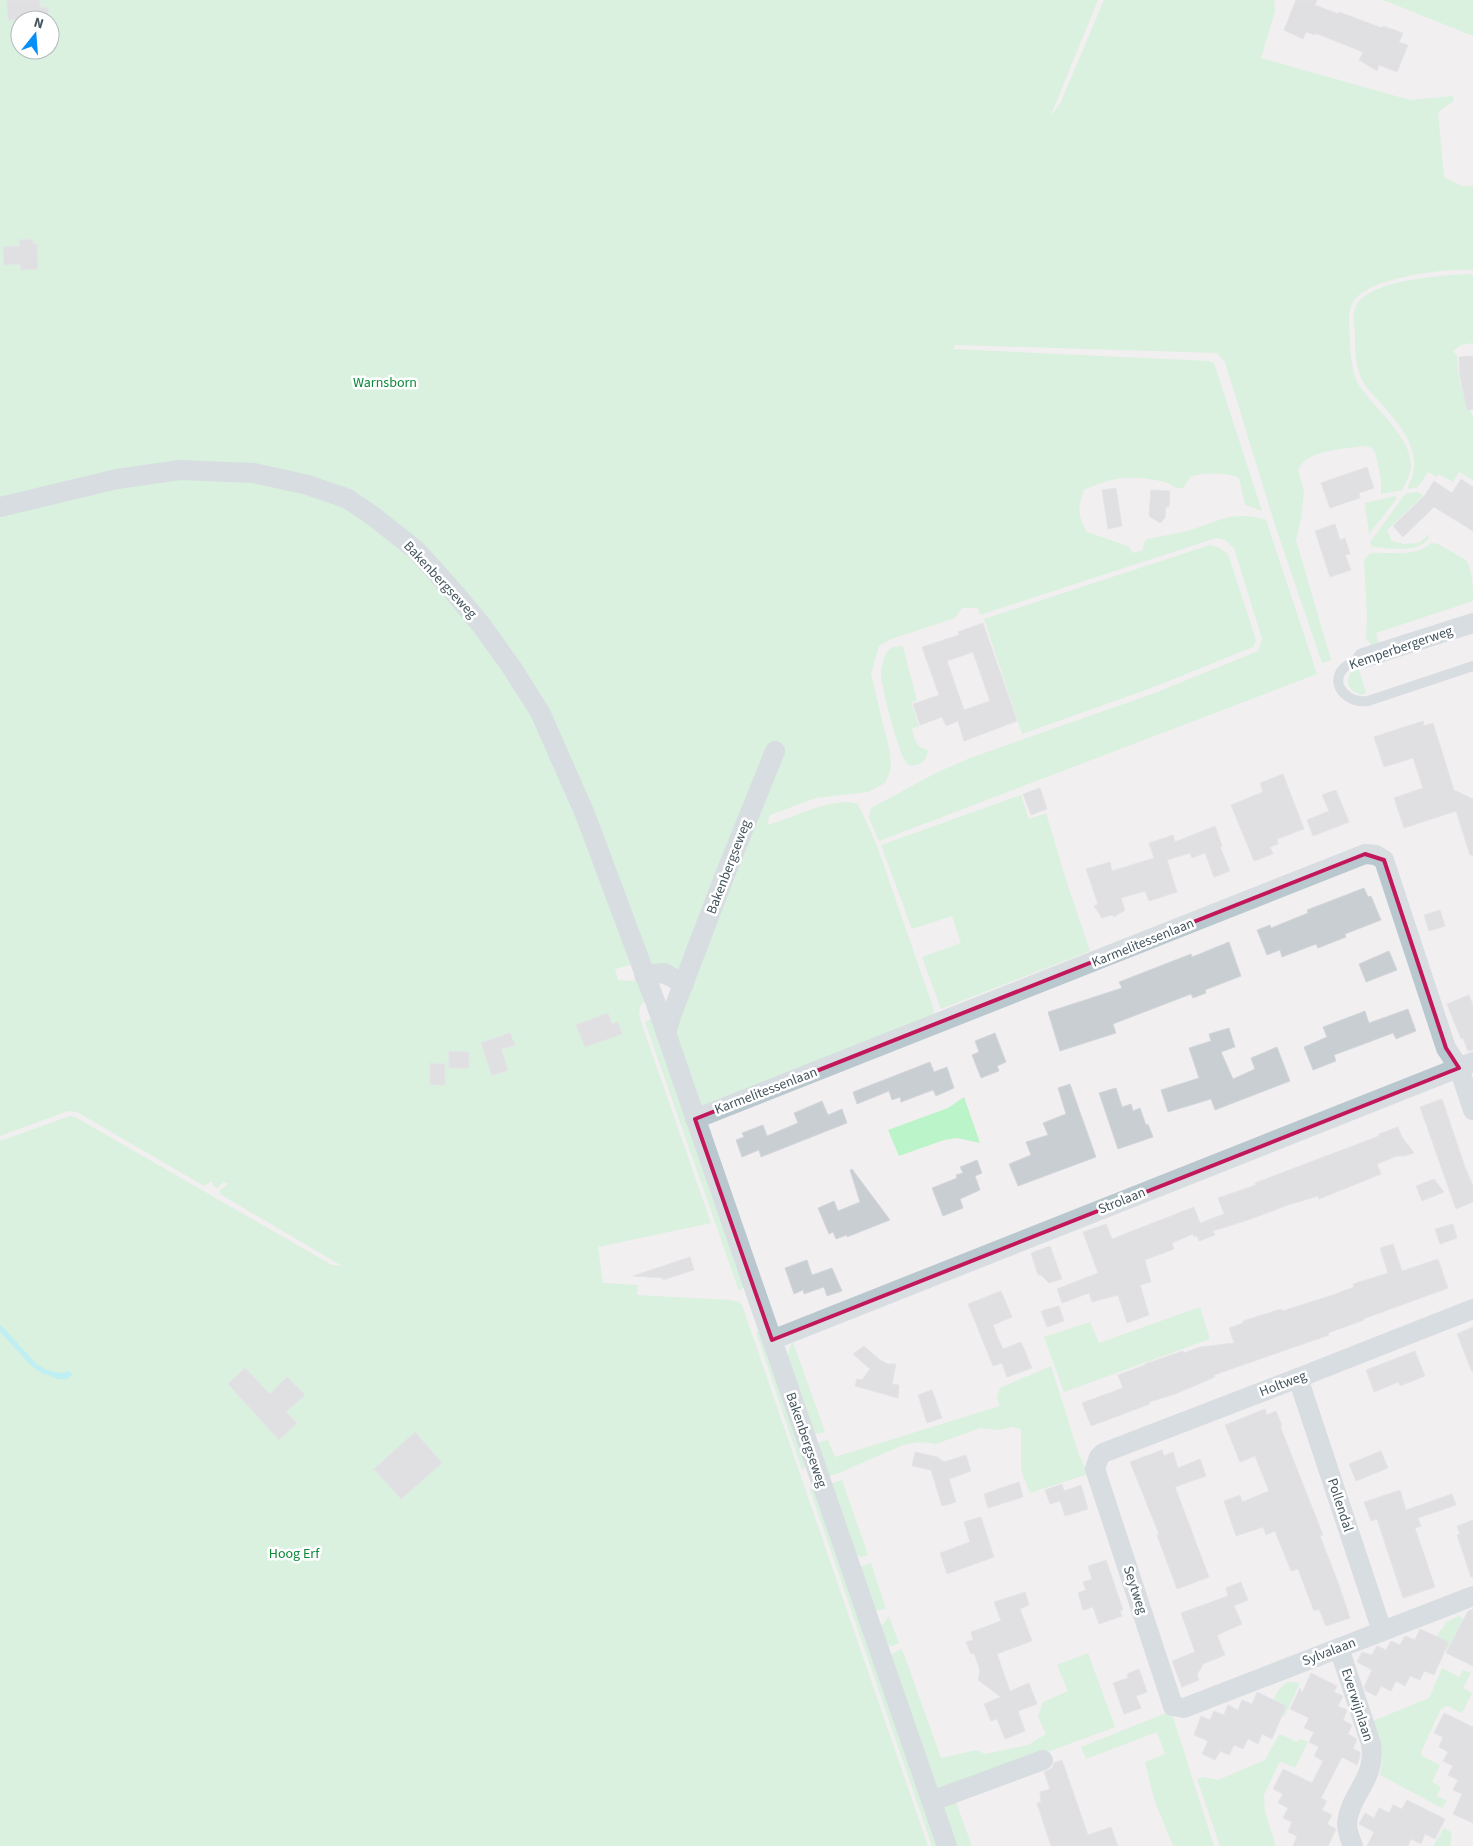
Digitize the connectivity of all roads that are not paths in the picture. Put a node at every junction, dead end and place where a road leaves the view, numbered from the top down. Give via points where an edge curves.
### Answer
1 (0, 507) edge
2 (1473, 623) edge
3 (1363, 658) joint
4 (1473, 666) edge
5 (775, 752) dead end
6 (644, 975) junction
7 (684, 984) junction
8 (666, 1034) junction
9 (1466, 1065) edge
10 (1473, 1110) edge
11 (695, 1119) junction
12 (1473, 1308) edge
13 (772, 1340) junction
14 (1298, 1378) junction
15 (1096, 1462) joint
16 (1473, 1596) edge
17 (1382, 1631) junction
18 (1339, 1648) junction
19 (1184, 1708) joint
20 (1043, 1760) dead end
21 (932, 1802) junction
22 (948, 1846) edge
23 (1353, 1846) edge

1 - 6 street, Bakenbergseweg via 117,479 180,470 218,470 265,474 308,485 348,499 373,516 416,550 454,591 512,668 540,712 585,814
2 - 3 street, Kemperbergerweg
3 - 4 lane, Kemperbergerweg via 1345,666 1340,672 1339,680 1345,696 1357,702
5 - 7 street, Bakenbergseweg
6 - 7 street via 664,973
6 - 8 street, Bakenbergseweg
7 - 8 street, Bakenbergseweg
8 - 11 street, Bakenbergseweg
9 - 10 street
9 - 11 street, Karmelitessenlaan via 1446,1048 1384,860 1365,854
9 - 13 street, Strolaan
11 - 13 street, Bakenbergseweg
12 - 14 street, Holtweg
13 - 21 street, Bakenbergseweg
14 - 15 street, Holtweg via 1104,1453
14 - 17 street, Pollendal
15 - 19 street, Seytweg via 1095,1469 1174,1706
16 - 17 street, Sylvalaan
17 - 18 street, Sylvalaan
18 - 19 street, Sylvalaan
18 - 23 street, Everwijnlaan via 1373,1757 1370,1772 1349,1817 1348,1832
20 - 21 street
21 - 22 street, Bakenbergseweg

